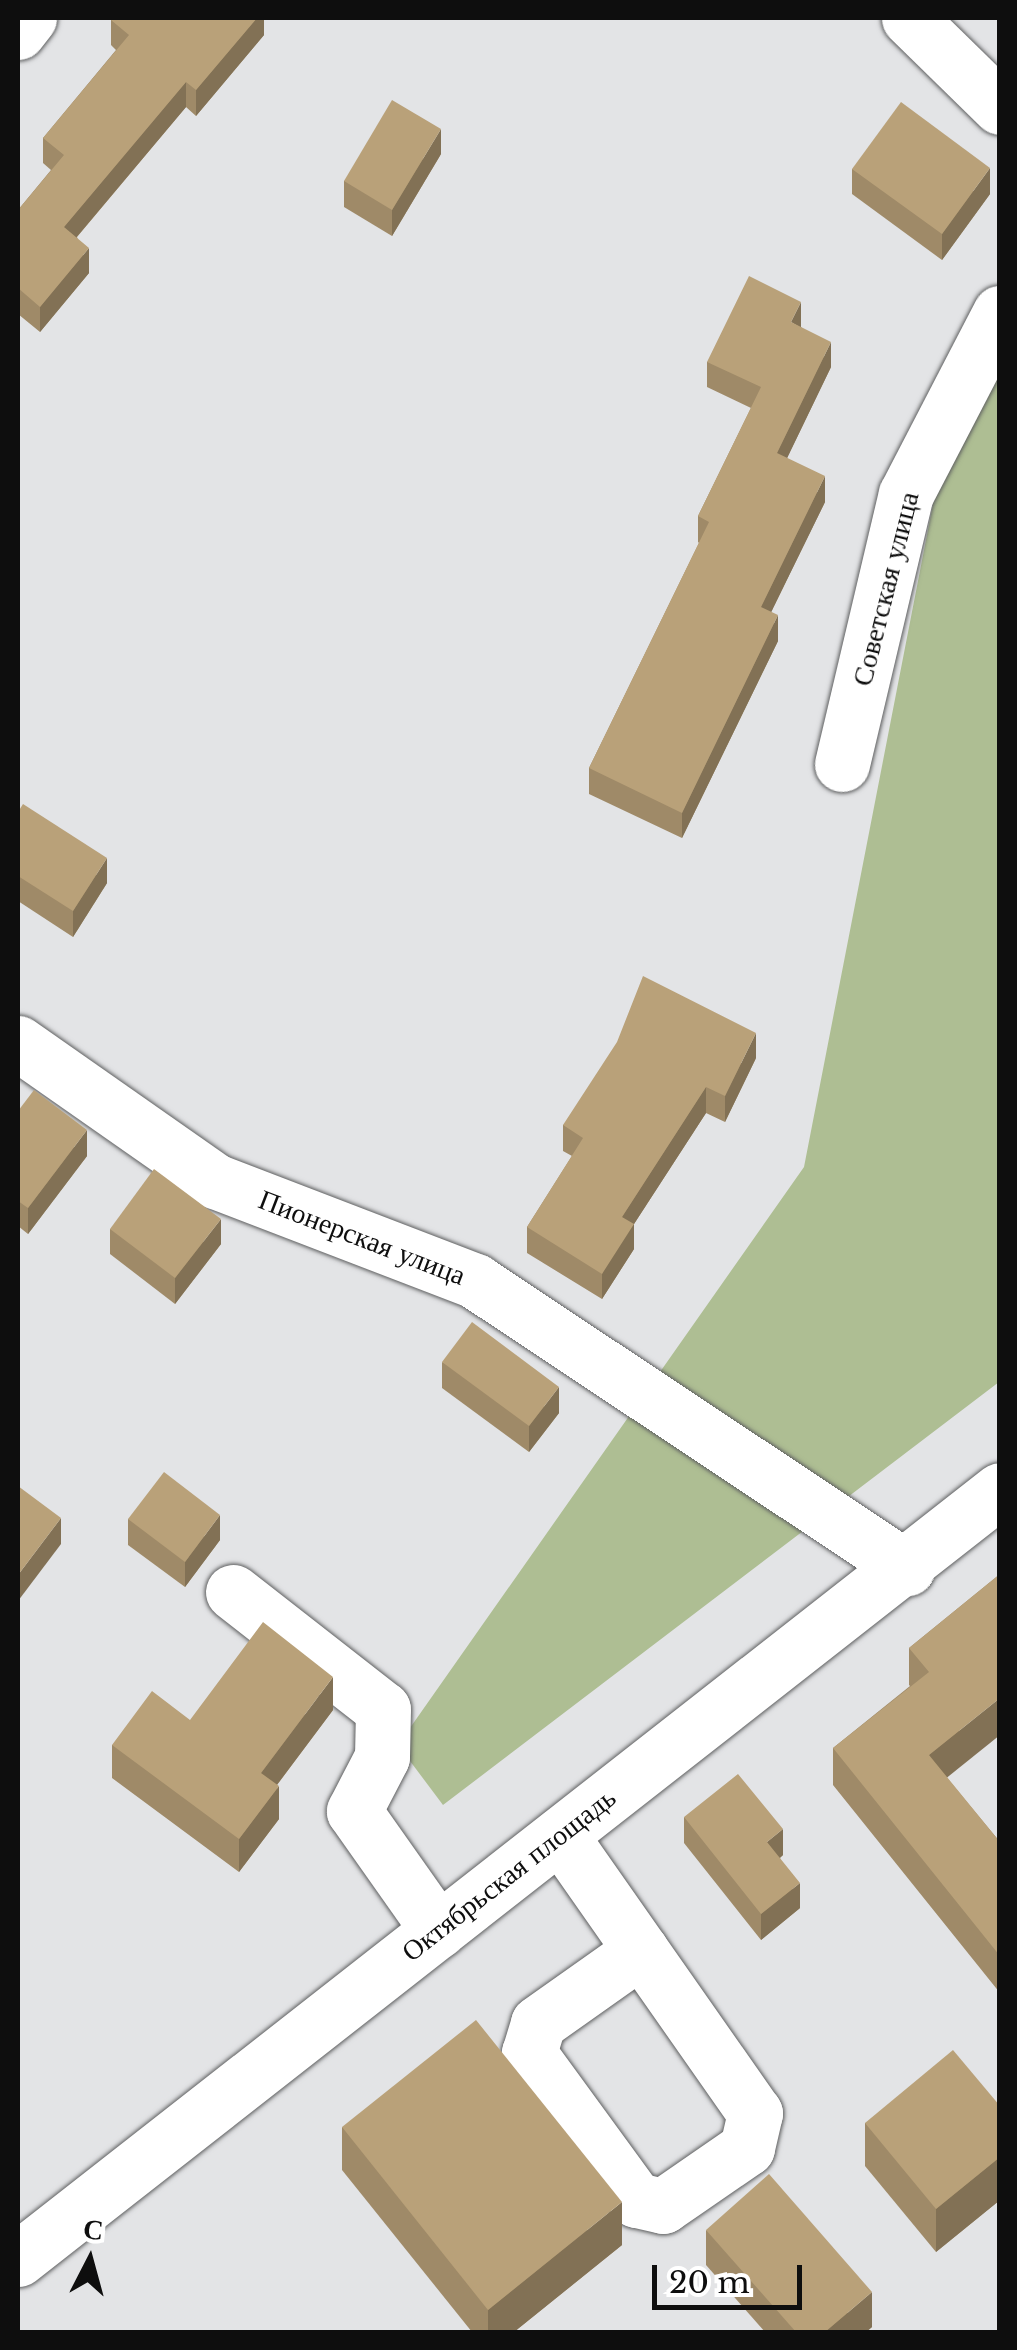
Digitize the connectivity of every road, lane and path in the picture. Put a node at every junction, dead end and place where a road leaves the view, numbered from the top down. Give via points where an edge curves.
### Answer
1 (29, 18) edge
2 (909, 18) edge
3 (18, 32) edge
4 (1000, 107) edge
5 (1000, 312) edge
6 (842, 764) dead end
7 (18, 1043) edge
8 (1000, 1490) edge
9 (906, 1568) junction
10 (233, 1592) dead end
11 (560, 1835) junction
12 (438, 1930) junction
13 (640, 1950) junction
14 (18, 2259) edge

1 - 3 street
2 - 4 street
5 - 6 street, Советская улица via 906,494
7 - 9 street, Пионерская улица via 215,1181 475,1281
8 - 9 street, Октябрьская площадь
9 - 11 street, Октябрьская площадь
10 - 12 street via 383,1709 382,1757 354,1811
11 - 12 street, Октябрьская площадь
11 - 13 street
12 - 14 street, Октябрьская площадь
13 - 13 street via 755,2113 747,2148 663,2206 636,2200 529,2054 538,2023

